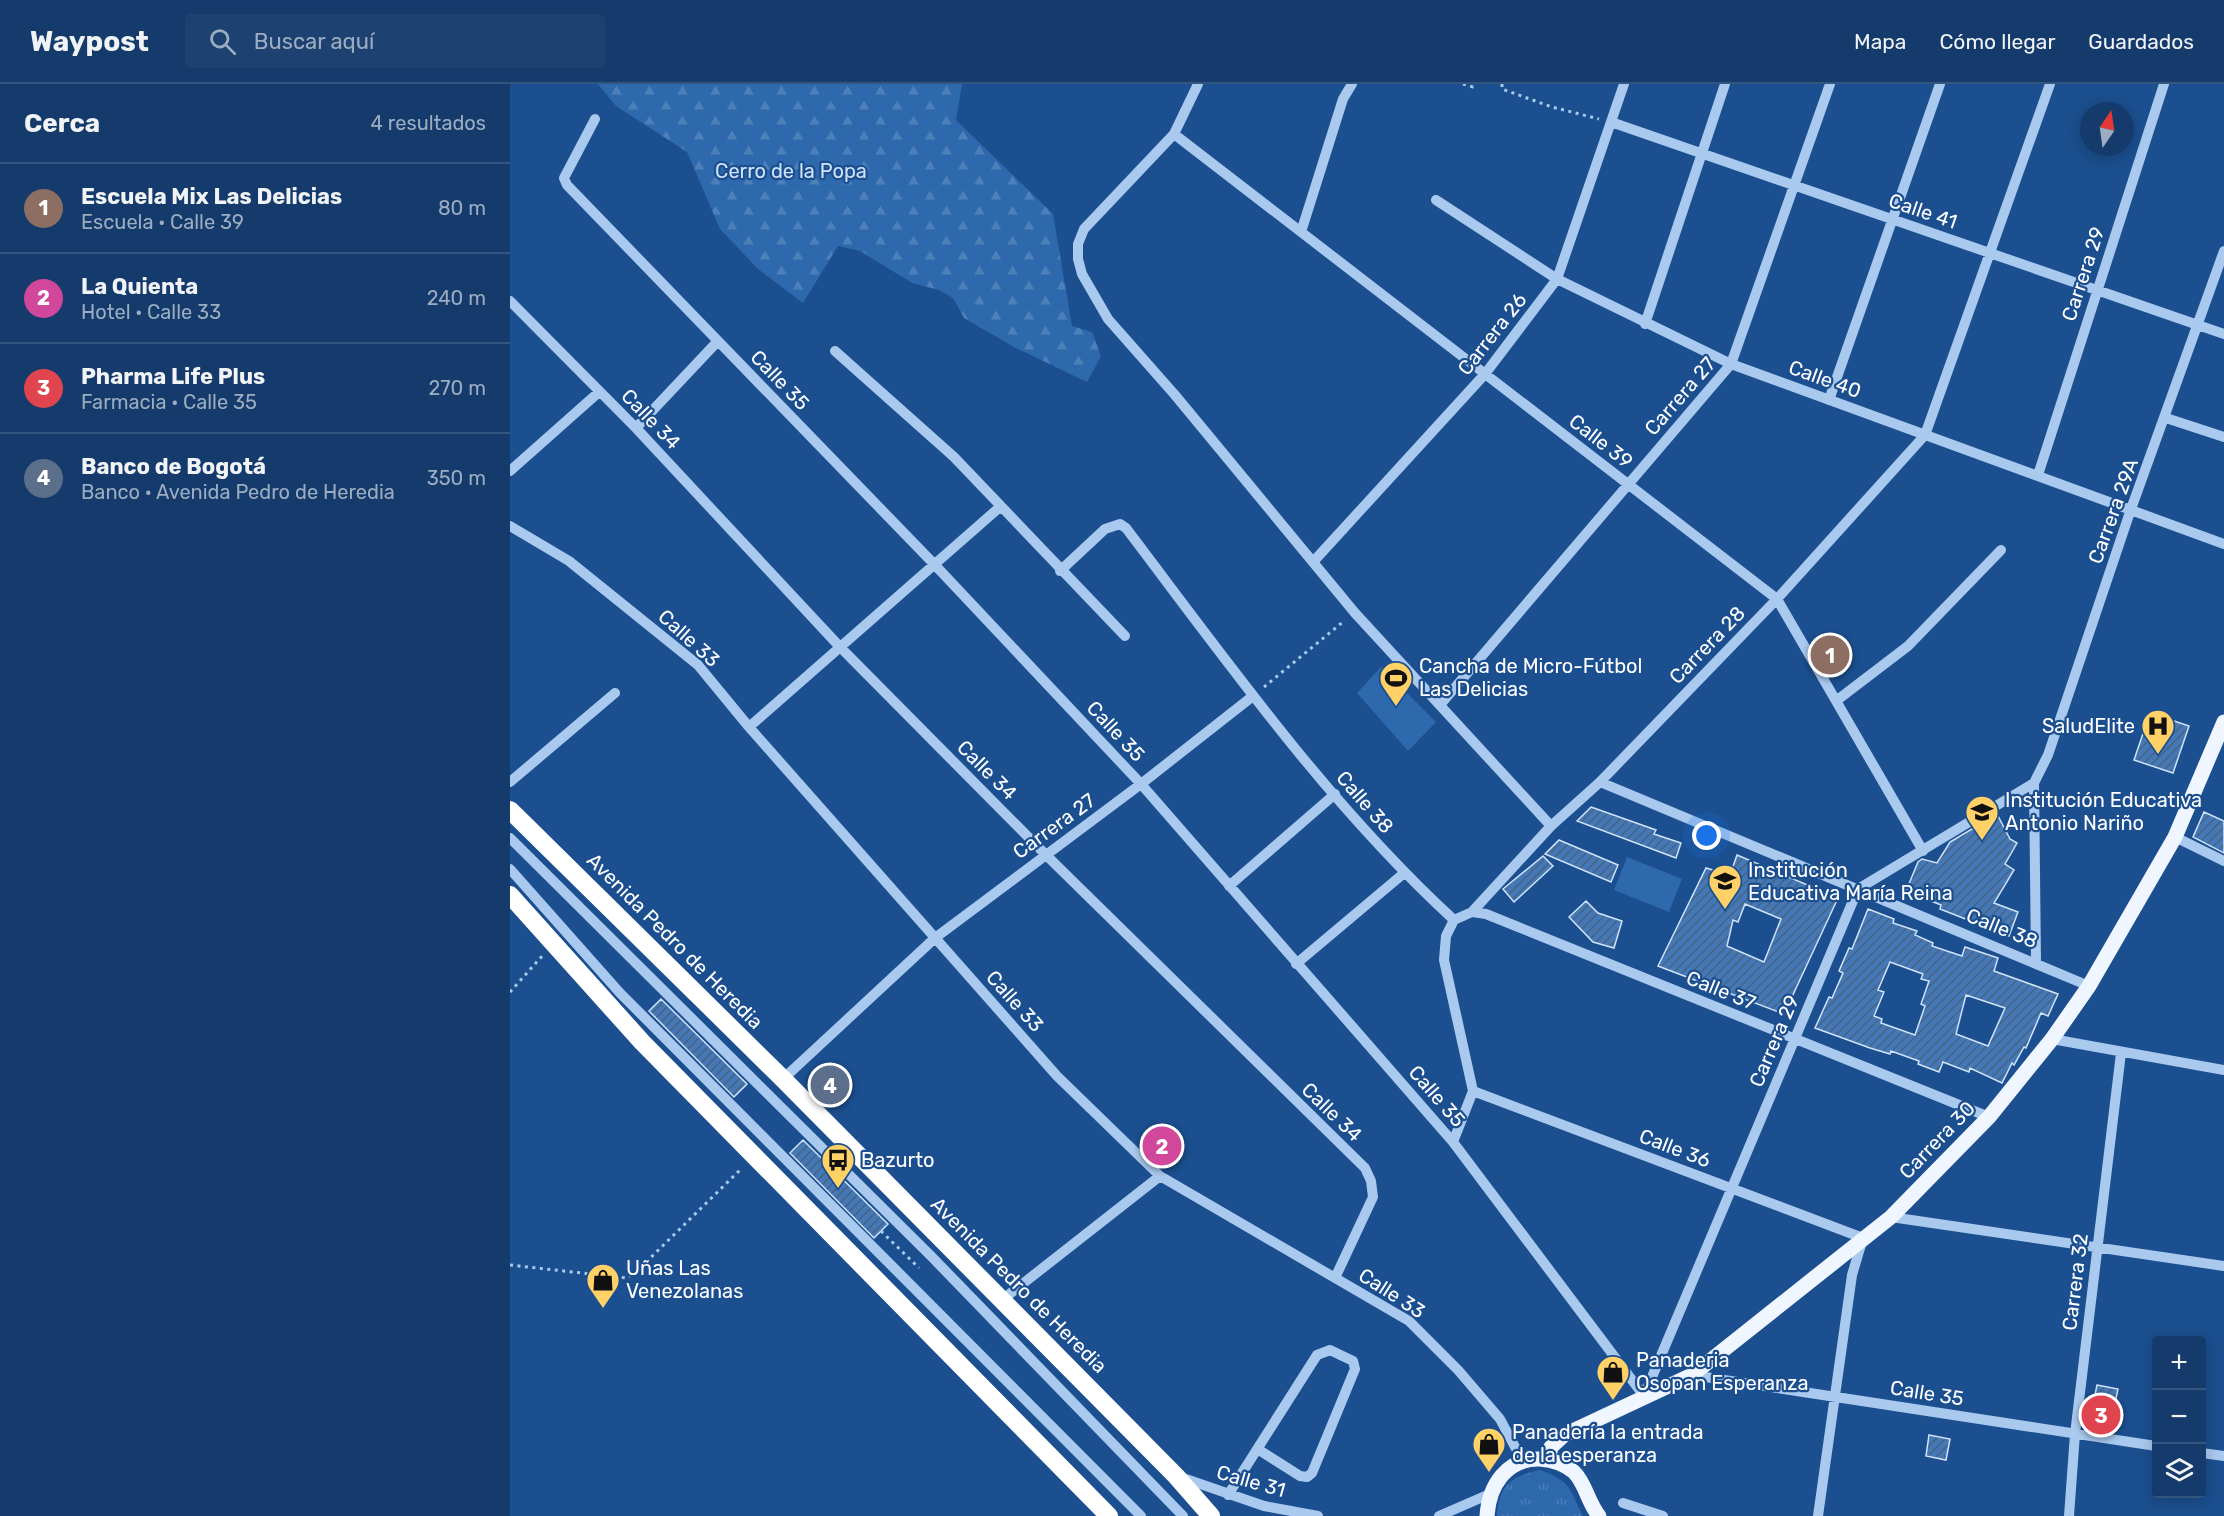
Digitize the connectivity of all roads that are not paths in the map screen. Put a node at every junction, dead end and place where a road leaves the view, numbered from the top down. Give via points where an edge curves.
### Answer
1 (1198, 84) edge
2 (1352, 84) edge
3 (1624, 84) edge
4 (1725, 84) edge
5 (1830, 84) edge
6 (1940, 84) edge
7 (2050, 84) edge
8 (2163, 84) edge
9 (595, 119) dead end
10 (1611, 122) junction
11 (1174, 134) junction
12 (1702, 154) junction
13 (1795, 186) junction
14 (1436, 200) dead end
15 (1892, 219) junction
16 (1301, 232) junction
17 (2224, 251) edge
18 (1990, 253) junction
19 (1557, 279) junction
20 (2097, 290) junction
21 (510, 301) edge
22 (1645, 324) junction
23 (2198, 325) junction
24 (2224, 334) edge
25 (717, 342) junction
26 (835, 351) dead end
27 (1731, 364) junction
28 (1485, 374) junction
29 (599, 392) junction
30 (1828, 400) junction
31 (2166, 418) junction
32 (636, 428) junction
33 (1925, 435) junction
34 (2224, 437) edge
35 (510, 471) edge
36 (2038, 475) junction
37 (1628, 484) junction
38 (1001, 506) junction
39 (2131, 509) junction
40 (510, 526) edge
41 (2224, 544) edge
42 (2001, 550) dead end
43 (1314, 562) junction
44 (934, 564) junction
45 (1060, 571) junction
46 (1777, 599) junction
47 (1125, 636) dead end
48 (840, 647) junction
49 (615, 693) dead end
50 (1253, 696) junction
51 (1836, 701) junction
52 (1440, 705) junction
53 (2224, 724) edge
54 (749, 727) junction
55 (510, 782) edge
56 (1600, 782) junction
57 (2034, 783) junction
58 (1141, 784) junction
59 (1335, 794) junction
60 (510, 810) edge
61 (1551, 825) junction
62 (2175, 837) junction
63 (510, 838) edge
64 (1923, 851) junction
65 (1045, 854) junction
66 (2224, 861) edge
67 (510, 869) edge
68 (1403, 874) junction
69 (1229, 886) junction
70 (1858, 889) junction
71 (510, 895) edge
72 (1472, 912) junction
73 (1454, 920) junction
74 (935, 938) junction
75 (2036, 962) junction
76 (1296, 964) junction
77 (2089, 986) junction
78 (1794, 1039) junction
79 (2052, 1039) junction
80 (2121, 1053) junction
81 (2224, 1070) edge
82 (783, 1079) junction
83 (1473, 1091) junction
84 (1989, 1117) junction
85 (1453, 1142) junction
86 (1160, 1176) junction
87 (1732, 1189) junction
88 (1891, 1217) junction
89 (1863, 1238) junction
90 (2098, 1247) junction
91 (2224, 1266) edge
92 (1335, 1278) junction
93 (1002, 1300) junction
94 (1692, 1375) junction
95 (1644, 1396) junction
96 (1834, 1397) junction
97 (2075, 1434) junction
98 (2152, 1445) edge
99 (1259, 1450) junction
100 (2206, 1454) edge
101 (2224, 1456) edge
102 (1522, 1460) junction
103 (1548, 1460) junction
104 (1176, 1476) junction
105 (1492, 1493) junction
106 (1228, 1495) junction
107 (1623, 1503) dead end
108 (1103, 1513) edge
109 (1141, 1516) edge
110 (1183, 1516) edge
111 (1211, 1516) edge
112 (1318, 1516) edge
113 (1440, 1516) edge
114 (1487, 1516) edge
115 (1599, 1516) edge
116 (1663, 1516) edge
117 (1818, 1516) edge
118 (2069, 1516) edge

1 - 11 street
2 - 16 street via 1343,99
3 - 10 street, Carrera 26
4 - 12 street
5 - 13 street, Carrera 27
6 - 15 street
7 - 18 street
8 - 20 street, Carrera 29
9 - 25 street, Calle 35 via 564,178 567,185
10 - 12 street, Calle 41
10 - 19 street, Carrera 26
11 - 16 street, Calle 39
11 - 43 street via 1084,229 1078,244 1082,274 1108,319
12 - 13 street, Calle 41
12 - 22 street
13 - 15 street, Calle 41
13 - 27 street, Carrera 27
14 - 19 street, Calle 40
15 - 18 street, Calle 41
15 - 30 street
16 - 28 street, Calle 39
17 - 23 street, Carrera 29A
18 - 20 street, Calle 41
18 - 33 street
19 - 22 street, Calle 40
19 - 28 street, Carrera 26
20 - 23 street, Calle 41
20 - 36 street, Carrera 29
21 - 29 street, Calle 34
22 - 27 street, Calle 40
23 - 24 street, Calle 41
23 - 31 street, Carrera 29A
25 - 32 street
25 - 44 street, Calle 35
26 - 38 street via 954,457
27 - 30 street, Calle 40
27 - 37 street, Carrera 27
28 - 37 street, Calle 39
28 - 43 street, Carrera 26
29 - 32 street, Calle 34
29 - 35 street
30 - 33 street, Calle 40
31 - 34 street
31 - 39 street, Carrera 29A
32 - 48 street, Calle 34
33 - 36 street, Calle 40
33 - 46 street, Carrera 28
36 - 39 street, Calle 40
37 - 46 street, Calle 39
37 - 52 street, Carrera 27
38 - 44 street
38 - 45 street
39 - 41 street, Calle 40
39 - 57 street, Carrera 29A via 2048,755
40 - 54 street, Calle 33 via 569,561 698,665
42 - 51 street via 1908,646
43 - 52 street
44 - 48 street
44 - 58 street, Calle 35
45 - 47 street
45 - 50 street, Calle 38 via 1112,525 1120,524
46 - 51 street, Calle 39
46 - 56 street, Carrera 28
48 - 54 street
48 - 65 street, Calle 34
49 - 55 street
50 - 58 street, Carrera 27
50 - 59 street, Calle 38
51 - 64 street, Calle 39
52 - 61 street
53 - 62 main road, Carrera 30
54 - 74 street, Calle 33
56 - 61 street, Carrera 28
56 - 70 street, Calle 38
57 - 64 street
57 - 75 street
58 - 65 street, Carrera 27
58 - 69 street, Calle 35
59 - 68 street, Calle 38
59 - 69 street
60 - 82 highway, Avenida Pedro de Heredia
61 - 72 street, Carrera 28
62 - 66 street
62 - 77 main road, Carrera 30
63 - 110 street via 931,1256
64 - 70 street
65 - 74 street, Carrera 27
65 - 92 street, Calle 34 via 1365,1168 1373,1197
67 - 109 street via 620,993
68 - 73 street, Calle 38
68 - 76 street
69 - 76 street, Calle 35
70 - 75 street, Calle 38
70 - 78 street, Carrera 29
71 - 108 highway via 642,1042
72 - 73 street, Carrera 28
72 - 78 street, Calle 37 via 1486,914
73 - 83 street via 1446,936 1444,960
74 - 82 street, Carrera 27
74 - 86 street, Calle 33 via 1057,1076
75 - 77 street, Calle 38
76 - 85 street, Calle 35
77 - 79 main road, Carrera 30
78 - 84 street, Calle 37
78 - 87 street, Carrera 29
79 - 80 street
79 - 84 main road, Carrera 30
80 - 81 street
80 - 90 street, Carrera 32
82 - 93 highway, Avenida Pedro de Heredia
83 - 85 street
83 - 87 street, Calle 36
84 - 88 main road, Carrera 30
85 - 95 street, Calle 35
86 - 92 street, Calle 33
86 - 93 street
87 - 89 street, Calle 36
87 - 95 street, Carrera 29
88 - 89 main road, Carrera 30
88 - 90 street
89 - 94 main road, Carrera 30
89 - 96 street via 1852,1275
90 - 91 street
90 - 97 street, Carrera 32
92 - 102 street, Calle 33 via 1409,1321 1500,1419
93 - 104 highway, Avenida Pedro de Heredia
94 - 95 main road, Carrera 30
94 - 96 street, Calle 35
95 - 103 main road, Carrera 30 via 1557,1440
96 - 97 street, Calle 35
96 - 117 street
97 - 98 street, Calle 35
97 - 118 street, Carrera 32
99 - 99 street via 1317,1355 1330,1350 1353,1361 1355,1369 1312,1473 1300,1476
99 - 106 street
100 - 101 street
102 - 103 main road
102 - 105 main road via 1508,1467
103 - 115 main road via 1573,1471
104 - 106 street, Calle 31
104 - 111 highway, Avenida Pedro de Heredia
105 - 113 street
105 - 114 main road
106 - 112 street, Calle 31
107 - 116 street

